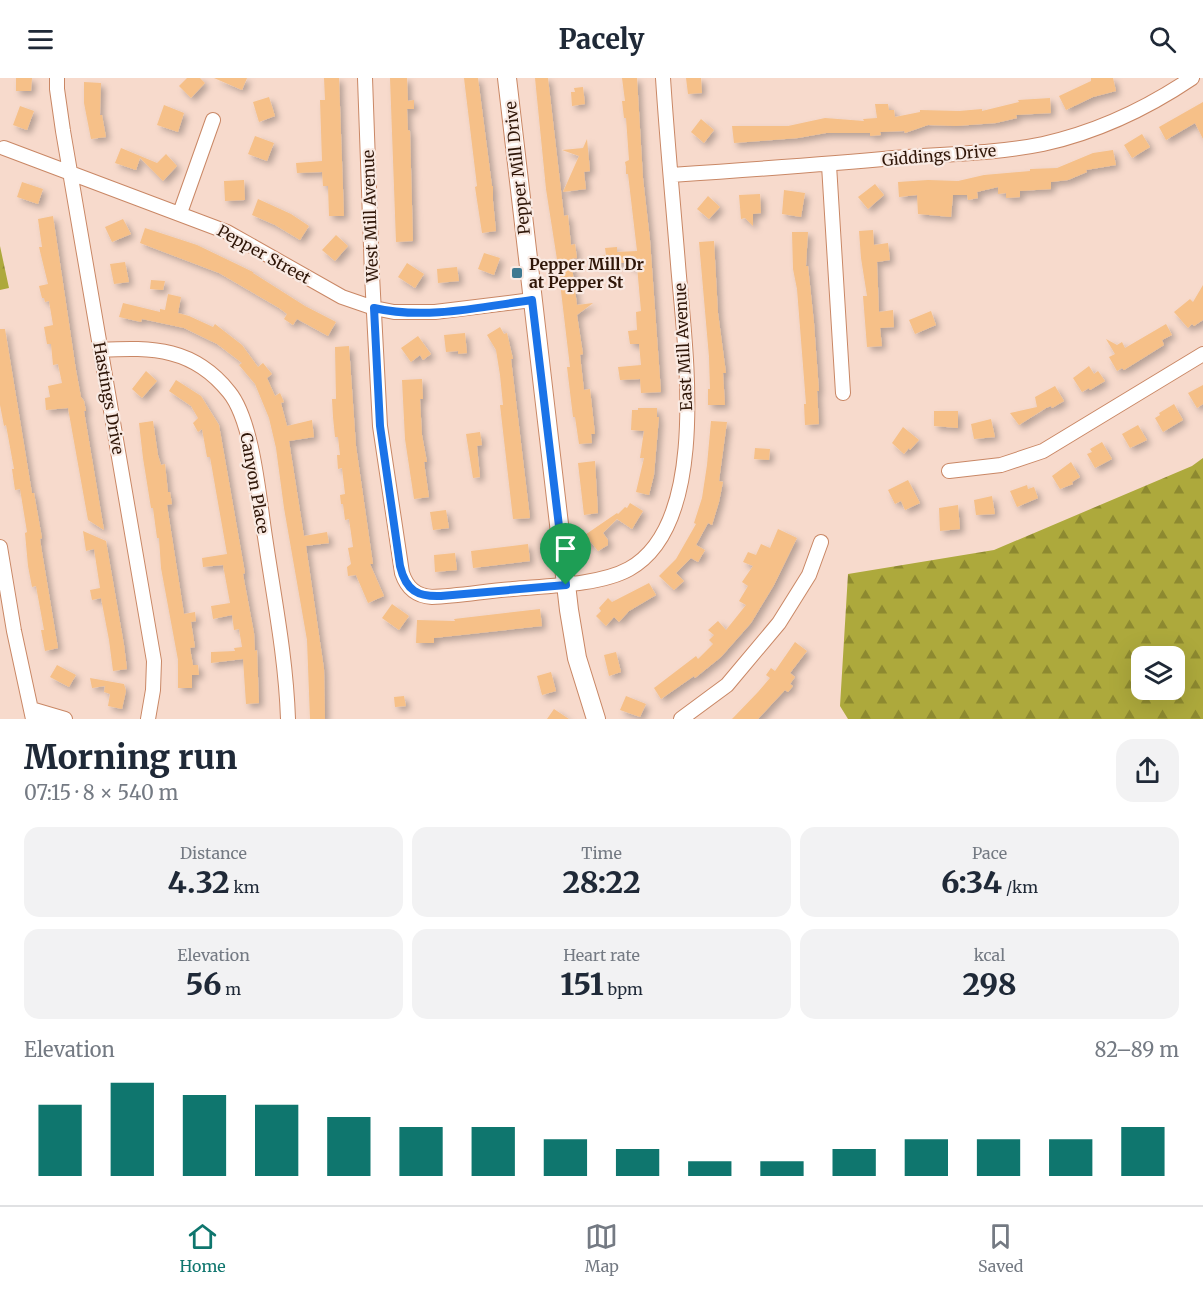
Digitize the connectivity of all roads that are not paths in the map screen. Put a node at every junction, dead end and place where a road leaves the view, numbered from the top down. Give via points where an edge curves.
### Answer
1 (57, 78) edge
2 (365, 78) edge
3 (507, 78) edge
4 (663, 78) edge
5 (1192, 78) edge
6 (213, 120) dead end
7 (4, 148) dead end
8 (829, 165) junction
9 (70, 171) junction
10 (671, 175) junction
11 (180, 213) junction
12 (532, 300) junction
13 (374, 308) junction
14 (101, 350) junction
15 (1203, 354) edge
16 (843, 393) dead end
17 (949, 471) dead end
18 (821, 542) dead end
19 (0, 547) edge
20 (566, 585) junction
21 (14, 631) junction
22 (0, 635) edge
23 (32, 714) edge
24 (65, 719) edge
25 (148, 719) edge
26 (288, 719) edge
27 (596, 719) edge
28 (681, 719) edge

1 - 9 street, Hastings Drive
2 - 13 street, West Mill Avenue
3 - 12 street, Pepper Mill Drive
4 - 10 street, East Mill Avenue
5 - 8 street, Giddings Drive via 1130,114 1087,132 1043,143
6 - 11 street
7 - 9 street, Pepper Street
8 - 10 street, Giddings Drive
8 - 16 street
9 - 11 street, Pepper Street
9 - 14 street, Hastings Drive
10 - 20 street, East Mill Avenue via 687,381 685,457 679,493 666,528 637,564 611,576
11 - 13 street, Pepper Street via 227,231 342,297
12 - 13 street, Pepper Street via 435,312
12 - 20 street, Pepper Mill Drive
13 - 20 street, West Mill Avenue via 384,458 405,582 419,595 432,597
14 - 25 street, Hastings Drive via 154,661
14 - 26 street, Canyon Place via 147,349 178,354 216,378 238,406 249,439 277,609
15 - 17 street via 1043,451 1002,465
18 - 28 street via 809,575 779,623 727,685
19 - 21 street
20 - 27 street, Pepper Mill Drive via 577,658
21 - 22 street
21 - 23 street
23 - 24 street

